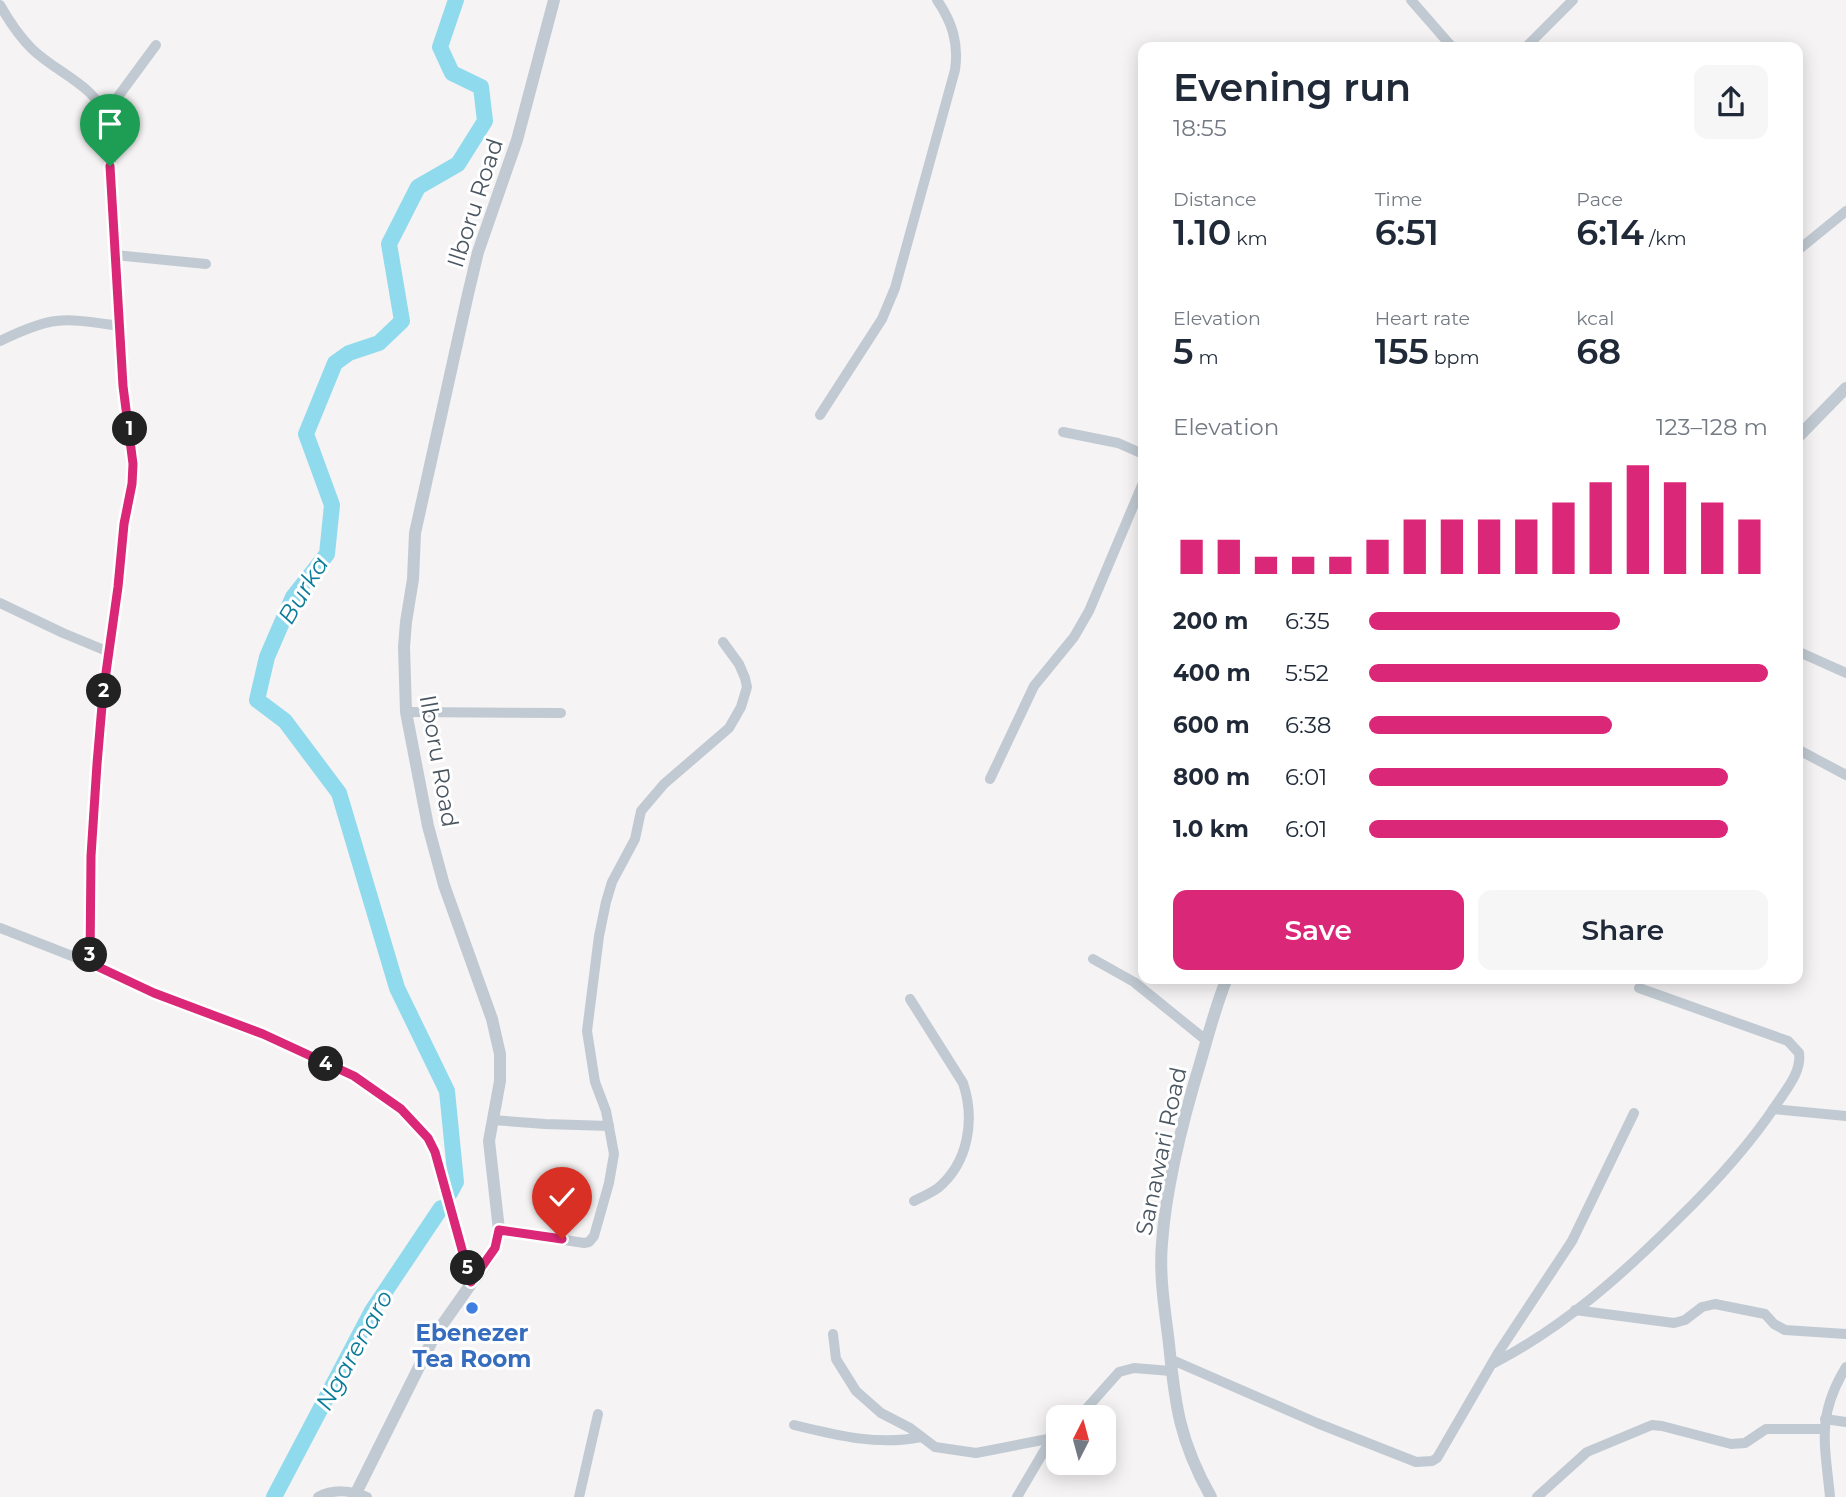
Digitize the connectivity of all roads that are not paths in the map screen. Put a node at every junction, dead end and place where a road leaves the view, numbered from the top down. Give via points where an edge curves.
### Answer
1 (554, 0) edge
2 (937, 0) edge
3 (1411, 0) edge
4 (1573, 0) edge
5 (0, 5) edge
6 (1448, 42) edge
7 (1531, 42) edge
8 (156, 45) dead end
9 (106, 113) junction
10 (1846, 211) edge
11 (1803, 246) edge
12 (115, 255) junction
13 (206, 264) dead end
14 (120, 326) junction
15 (0, 341) edge
16 (1846, 388) edge
17 (820, 415) dead end
18 (1063, 432) dead end
19 (1803, 432) edge
20 (1138, 452) edge
21 (1138, 495) edge
22 (0, 603) edge
23 (723, 642) dead end
24 (109, 652) junction
25 (1803, 654) edge
26 (1846, 673) edge
27 (406, 712) junction
28 (561, 713) dead end
29 (1803, 752) edge
30 (1846, 775) edge
31 (990, 779) dead end
32 (0, 928) edge
33 (1093, 959) dead end
34 (90, 963) junction
35 (1225, 984) edge
36 (1639, 988) dead end
37 (910, 999) dead end
38 (1207, 1041) junction
39 (1773, 1109) junction
40 (1634, 1113) dead end
41 (1846, 1116) edge
42 (492, 1120) junction
43 (609, 1126) junction
44 (914, 1200) dead end
45 (499, 1230) junction
46 (471, 1282) junction
47 (1575, 1310) junction
48 (832, 1334) dead end
49 (1846, 1334) edge
50 (1494, 1363) junction
51 (1171, 1365) junction
52 (1846, 1367) edge
53 (1090, 1405) edge
54 (598, 1413) dead end
55 (1846, 1422) edge
56 (1824, 1424) junction
57 (794, 1425) dead end
58 (920, 1437) junction
59 (1046, 1438) edge
60 (1046, 1446) edge
61 (359, 1495) edge
62 (318, 1497) edge
63 (579, 1497) edge
64 (1017, 1497) edge
65 (1211, 1497) edge
66 (1537, 1497) edge
67 (1830, 1497) edge

1 - 27 street, Ilboru Road via 517,140 478,252 424,489 406,622
2 - 17 street via 953,30 955,70 895,288 882,319
3 - 6 street
4 - 7 street
5 - 9 street via 20,37 92,94
8 - 9 street
9 - 12 street
10 - 11 street
12 - 13 street
12 - 14 street
14 - 15 street via 60,319
14 - 24 street via 133,464
16 - 19 street
18 - 20 street
21 - 31 street via 1089,611 1034,686
22 - 24 street
23 - 43 street via 745,678 741,707 729,727 664,784 642,811 635,839 609,892 587,1031 595,1082
24 - 34 street via 93,807
25 - 26 street
27 - 28 street
27 - 42 street, Ilboru Road via 440,873 498,1043 500,1081
29 - 30 street
32 - 34 street
33 - 38 street via 1134,982
34 - 46 street via 354,1076 401,1109 435,1152
35 - 38 street, Sanawari Road
36 - 39 street via 1764,1030 1796,1047 1798,1068
37 - 44 street via 963,1083 970,1122 966,1148 952,1172 937,1189
38 - 51 street, Sanawari Road via 1163,1227 1162,1278
39 - 41 street
39 - 47 street via 1734,1162 1647,1252
40 - 50 street via 1572,1241
42 - 43 street
42 - 45 street, Ilboru Road via 489,1153
43 - 45 street via 614,1154 589,1242
45 - 46 street via 495,1248
46 - 61 street via 426,1352
47 - 49 street via 1674,1323 1714,1304 1765,1314 1786,1331
47 - 50 street via 1536,1340
48 - 58 street via 836,1359 856,1391
50 - 51 street via 1437,1458 1425,1462
51 - 53 street via 1119,1372
51 - 65 street, Sanawari Road via 1182,1433
52 - 56 street
54 - 63 street
55 - 56 street
56 - 66 street via 1772,1428 1745,1443 1731,1444 1652,1425 1587,1452
56 - 67 street
57 - 58 street via 866,1440
58 - 59 street via 935,1447 976,1453
60 - 64 street
61 - 62 street via 335,1492

